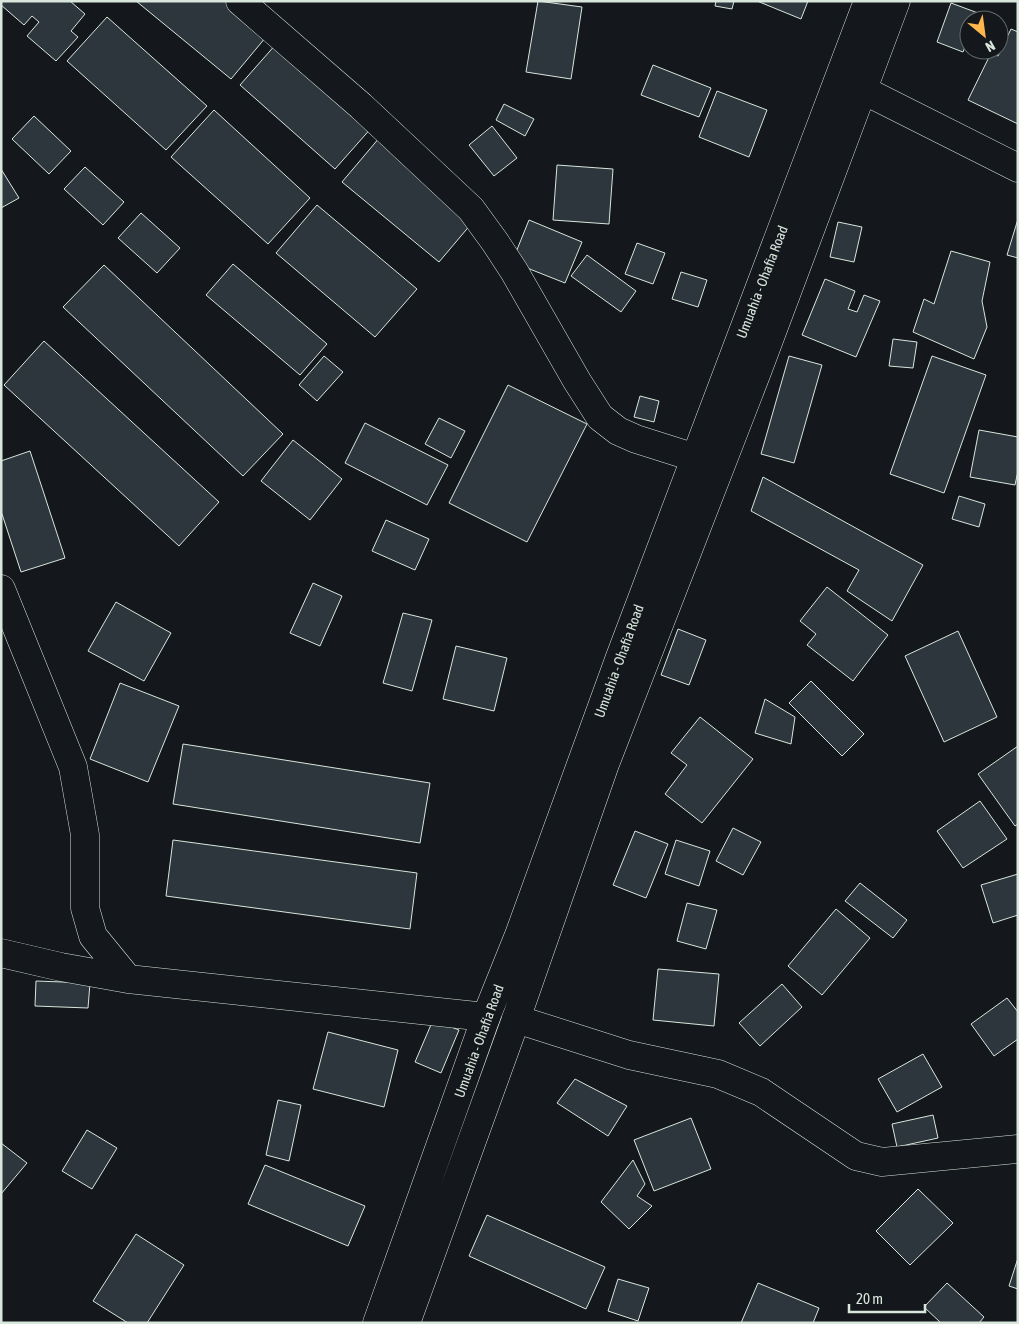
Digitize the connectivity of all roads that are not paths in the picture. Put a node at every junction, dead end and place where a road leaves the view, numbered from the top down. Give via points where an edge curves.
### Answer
1 (240, 1) edge
2 (868, 1) edge
3 (896, 1) edge
4 (863, 90) junction
5 (1018, 168) edge
6 (731, 364) junction
7 (757, 372) junction
8 (696, 458) junction
9 (1, 589) edge
10 (531, 938) junction
11 (1, 953) edge
12 (128, 979) junction
13 (486, 1017) junction
14 (516, 1019) junction
15 (1018, 1150) edge
16 (377, 1323) edge
17 (406, 1323) edge

1 - 8 main road via 361,106 471,209 500,249 576,382 600,417 618,431 636,439
2 - 6 main road, Umuahia - Ohafia Road
3 - 4 main road, Umuahia - Ohafia Road
4 - 5 main road
4 - 7 main road, Umuahia - Ohafia Road
6 - 7 main road
6 - 8 main road, Umuahia - Ohafia Road
7 - 10 main road, Umuahia - Ohafia Road via 605,764
8 - 10 main road, Umuahia - Ohafia Road via 623,648
9 - 12 main road via 73,767 85,835 85,908 94,936
10 - 13 main road, Umuahia - Ohafia Road
10 - 14 main road, Umuahia - Ohafia Road
11 - 12 main road
12 - 13 main road
13 - 16 main road, Umuahia - Ohafia Road
14 - 15 main road via 630,1055 718,1074 761,1092 856,1156 882,1162
14 - 17 main road, Umuahia - Ohafia Road

